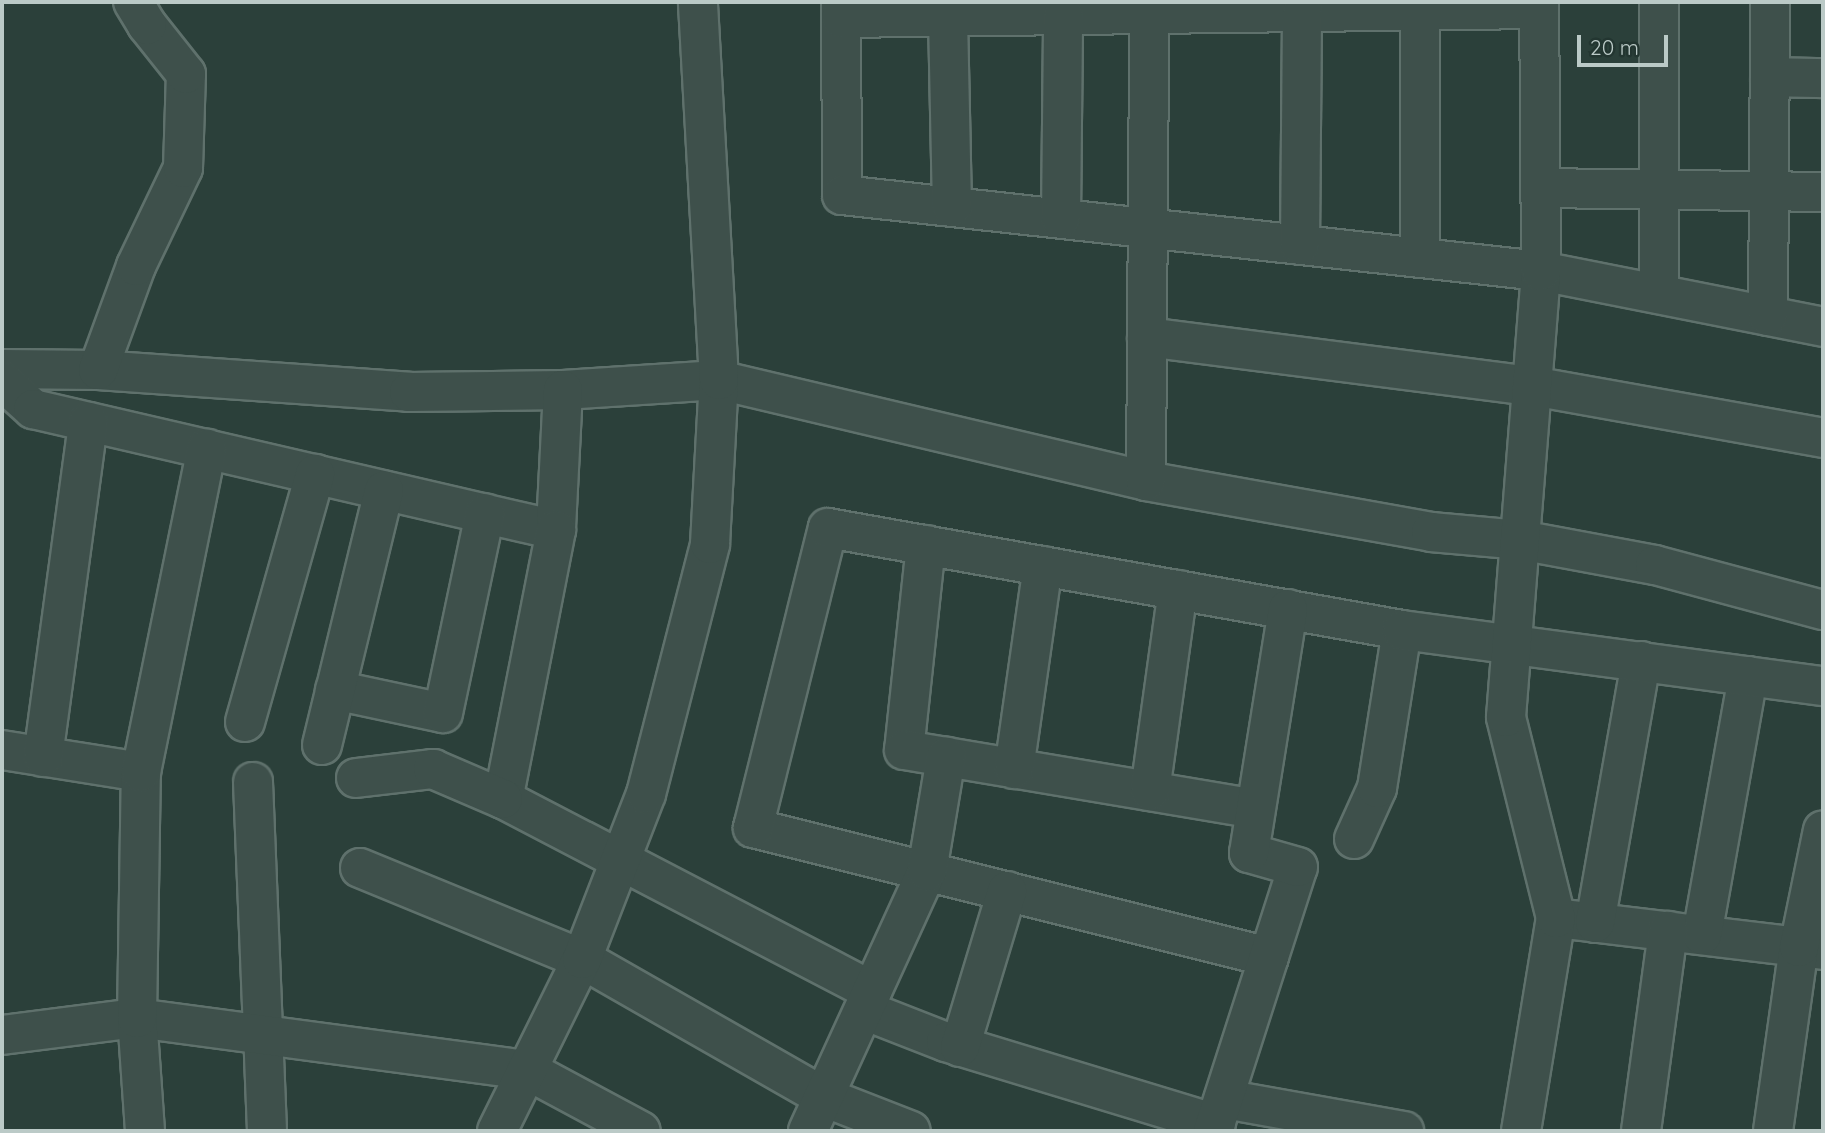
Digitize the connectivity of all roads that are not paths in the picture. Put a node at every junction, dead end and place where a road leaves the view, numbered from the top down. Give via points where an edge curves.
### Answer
1 (133, 2) edge
2 (698, 2) edge
3 (1659, 2) edge
4 (1770, 2) edge
5 (1539, 5) edge
6 (1149, 8) edge
7 (1395, 8) edge
8 (841, 10) edge
9 (1302, 12) junction
10 (1063, 15) junction
11 (948, 17) junction
12 (1770, 77) junction
13 (1823, 78) edge
14 (1540, 188) junction
15 (1659, 189) junction
16 (1769, 191) junction
17 (1823, 192) edge
18 (952, 206) junction
19 (1061, 218) junction
20 (1147, 228) junction
21 (1300, 245) junction
22 (1420, 258) junction
23 (1541, 271) junction
24 (1659, 294) junction
25 (1768, 316) junction
26 (1823, 327) edge
27 (1147, 337) junction
28 (2, 369) edge
29 (98, 370) junction
30 (719, 380) junction
31 (2, 381) edge
32 (1532, 386) junction
33 (563, 390) junction
34 (88, 422) junction
35 (1823, 438) edge
36 (207, 449) junction
37 (315, 474) junction
38 (1146, 481) junction
39 (384, 490) junction
40 (485, 513) junction
41 (556, 530) junction
42 (1520, 540) junction
43 (926, 545) junction
44 (1043, 566) junction
45 (1178, 590) junction
46 (1288, 609) junction
47 (1823, 610) edge
48 (1402, 629) junction
49 (1511, 643) junction
50 (1641, 661) junction
51 (1748, 676) junction
52 (1823, 686) edge
53 (335, 690) junction
54 (245, 722) dead end
55 (322, 745) dead end
56 (2, 750) edge
57 (43, 757) junction
58 (946, 757) junction
59 (1014, 769) junction
60 (141, 772) junction
61 (356, 778) dead end
62 (253, 782) dead end
63 (1150, 791) junction
64 (503, 799) junction
65 (1255, 810) junction
66 (1823, 830) edge
67 (1354, 839) dead end
68 (621, 859) junction
69 (360, 868) dead end
70 (928, 871) junction
71 (1007, 891) junction
72 (1556, 918) junction
73 (1595, 923) junction
74 (1685, 933) junction
75 (1811, 948) edge
76 (1269, 957) junction
77 (582, 959) junction
78 (868, 1000) junction
79 (137, 1018) junction
80 (2, 1035) edge
81 (265, 1035) junction
82 (960, 1047) junction
83 (527, 1070) junction
84 (824, 1097) junction
85 (1218, 1118) edge
86 (1394, 1130) edge
87 (145, 1131) edge
88 (267, 1131) edge
89 (497, 1131) edge
90 (641, 1131) edge
91 (808, 1131) edge
92 (911, 1131) edge
93 (1521, 1131) edge
94 (1641, 1131) edge
95 (1773, 1131) edge

1 - 29 street via 186,74 183,168 136,266
2 - 30 street
3 - 15 street
4 - 12 street
5 - 7 street
5 - 14 street
6 - 9 street
6 - 10 street
6 - 20 street
7 - 9 street
7 - 22 street
8 - 11 street
8 - 18 street via 842,195
9 - 21 street
10 - 11 street
10 - 19 street
11 - 18 street
12 - 13 street
12 - 16 street
14 - 15 street
14 - 23 street
15 - 16 street
15 - 24 street
16 - 17 street
16 - 25 street
18 - 19 street
19 - 20 street
20 - 21 street
20 - 27 street
21 - 22 street
22 - 23 street
23 - 24 street
23 - 32 street
24 - 25 street
25 - 26 street
27 - 32 street
27 - 38 street
28 - 29 street
29 - 33 street via 409,392
30 - 33 street
30 - 38 street
30 - 68 street via 710,544 646,794
31 - 34 street via 33,409
32 - 35 street
32 - 42 street
33 - 41 street
34 - 36 street
34 - 57 street
36 - 37 street
36 - 60 street
37 - 39 street
37 - 54 street
38 - 42 street via 1432,532
39 - 40 street
39 - 53 street
40 - 41 street
40 - 53 street via 443,713
41 - 64 street
42 - 47 street via 1655,565
42 - 49 street
43 - 44 street
43 - 58 street via 904,750
43 - 70 street via 828,528 753,828
44 - 45 street
44 - 59 street
45 - 46 street
45 - 63 street
46 - 48 street
46 - 65 street
48 - 49 street
48 - 67 street via 1377,788
49 - 50 street
49 - 72 street via 1506,718
50 - 51 street
50 - 73 street
51 - 52 street
51 - 74 street
53 - 55 street
56 - 57 street
57 - 60 street
58 - 59 street
58 - 70 street
59 - 63 street
60 - 79 street
61 - 64 street via 433,769
62 - 81 street
63 - 65 street
64 - 68 street
65 - 76 street via 1249,853 1298,867
66 - 75 street
68 - 77 street
68 - 78 street
69 - 77 street
70 - 71 street
70 - 78 street
71 - 76 street
71 - 82 street
72 - 73 street
72 - 93 street
73 - 74 street
74 - 75 street
74 - 94 street
75 - 95 street
76 - 85 street
77 - 83 street
77 - 84 street
78 - 82 street
78 - 84 street
79 - 80 street
79 - 81 street
79 - 87 street
81 - 83 street
81 - 88 street
82 - 85 street
83 - 89 street
83 - 90 street
84 - 91 street
84 - 92 street
85 - 86 street

